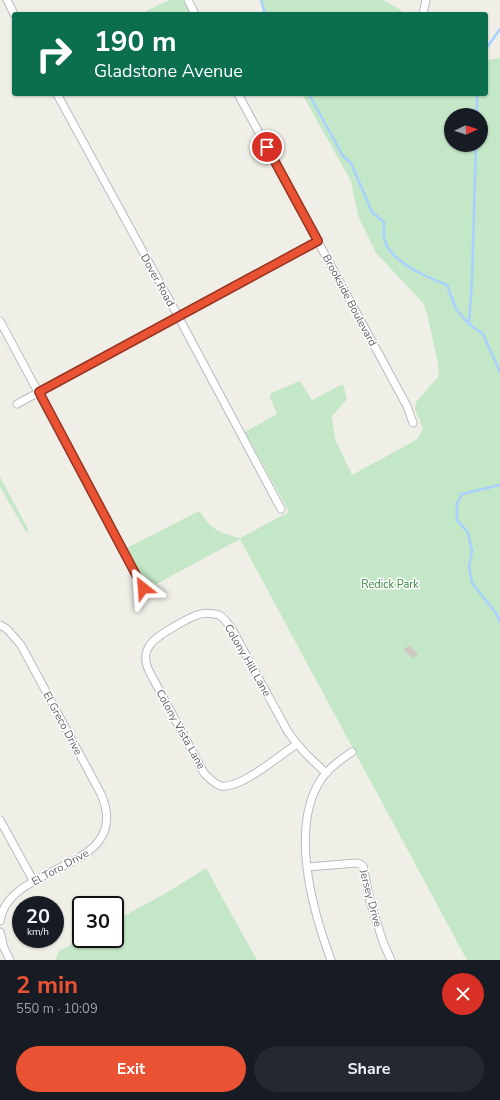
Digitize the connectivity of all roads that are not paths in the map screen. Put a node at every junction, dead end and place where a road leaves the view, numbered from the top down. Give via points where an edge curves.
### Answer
1 (6, 0) edge
2 (188, 0) edge
3 (426, 0) edge
4 (13, 12) edge
5 (194, 12) edge
6 (423, 12) edge
7 (58, 96) edge
8 (239, 96) edge
9 (318, 241) junction
10 (178, 316) junction
11 (0, 321) edge
12 (39, 392) junction
13 (17, 404) dead end
14 (413, 423) dead end
15 (281, 509) dead end
16 (143, 588) dead end
17 (0, 625) edge
18 (147, 651) joint
19 (296, 744) junction
20 (352, 752) dead end
21 (326, 773) junction
22 (0, 820) edge
23 (105, 830) joint
24 (308, 868) junction
25 (34, 882) junction
26 (0, 921) edge
27 (0, 932) edge
28 (10, 960) edge
29 (331, 960) edge
30 (391, 960) edge

1 - 4 street
2 - 5 street
3 - 6 street
7 - 10 street, Dover Road
8 - 9 street, Brookside Boulevard
9 - 10 street
9 - 14 street, Brookside Boulevard via 407,406
10 - 12 street
10 - 15 street, Dover Road
11 - 12 street
12 - 13 street
12 - 16 street
17 - 23 street, El Greco Drive via 7,628 21,645 101,794 106,810
18 - 19 street, Colony Hill Lane via 151,642 159,636 196,616 218,615 233,631
18 - 19 street, Colony Vista Lane via 149,671 204,773 220,786 240,782
19 - 21 street, Colony Hill Lane
20 - 21 street
21 - 24 street via 312,799 308,814
22 - 25 street
23 - 25 street, El Toro Drive via 94,848
24 - 29 street via 310,891
24 - 30 street, Jersey Drive via 360,864 383,942
25 - 26 street, El Toro Drive via 14,894 6,903
27 - 28 street

